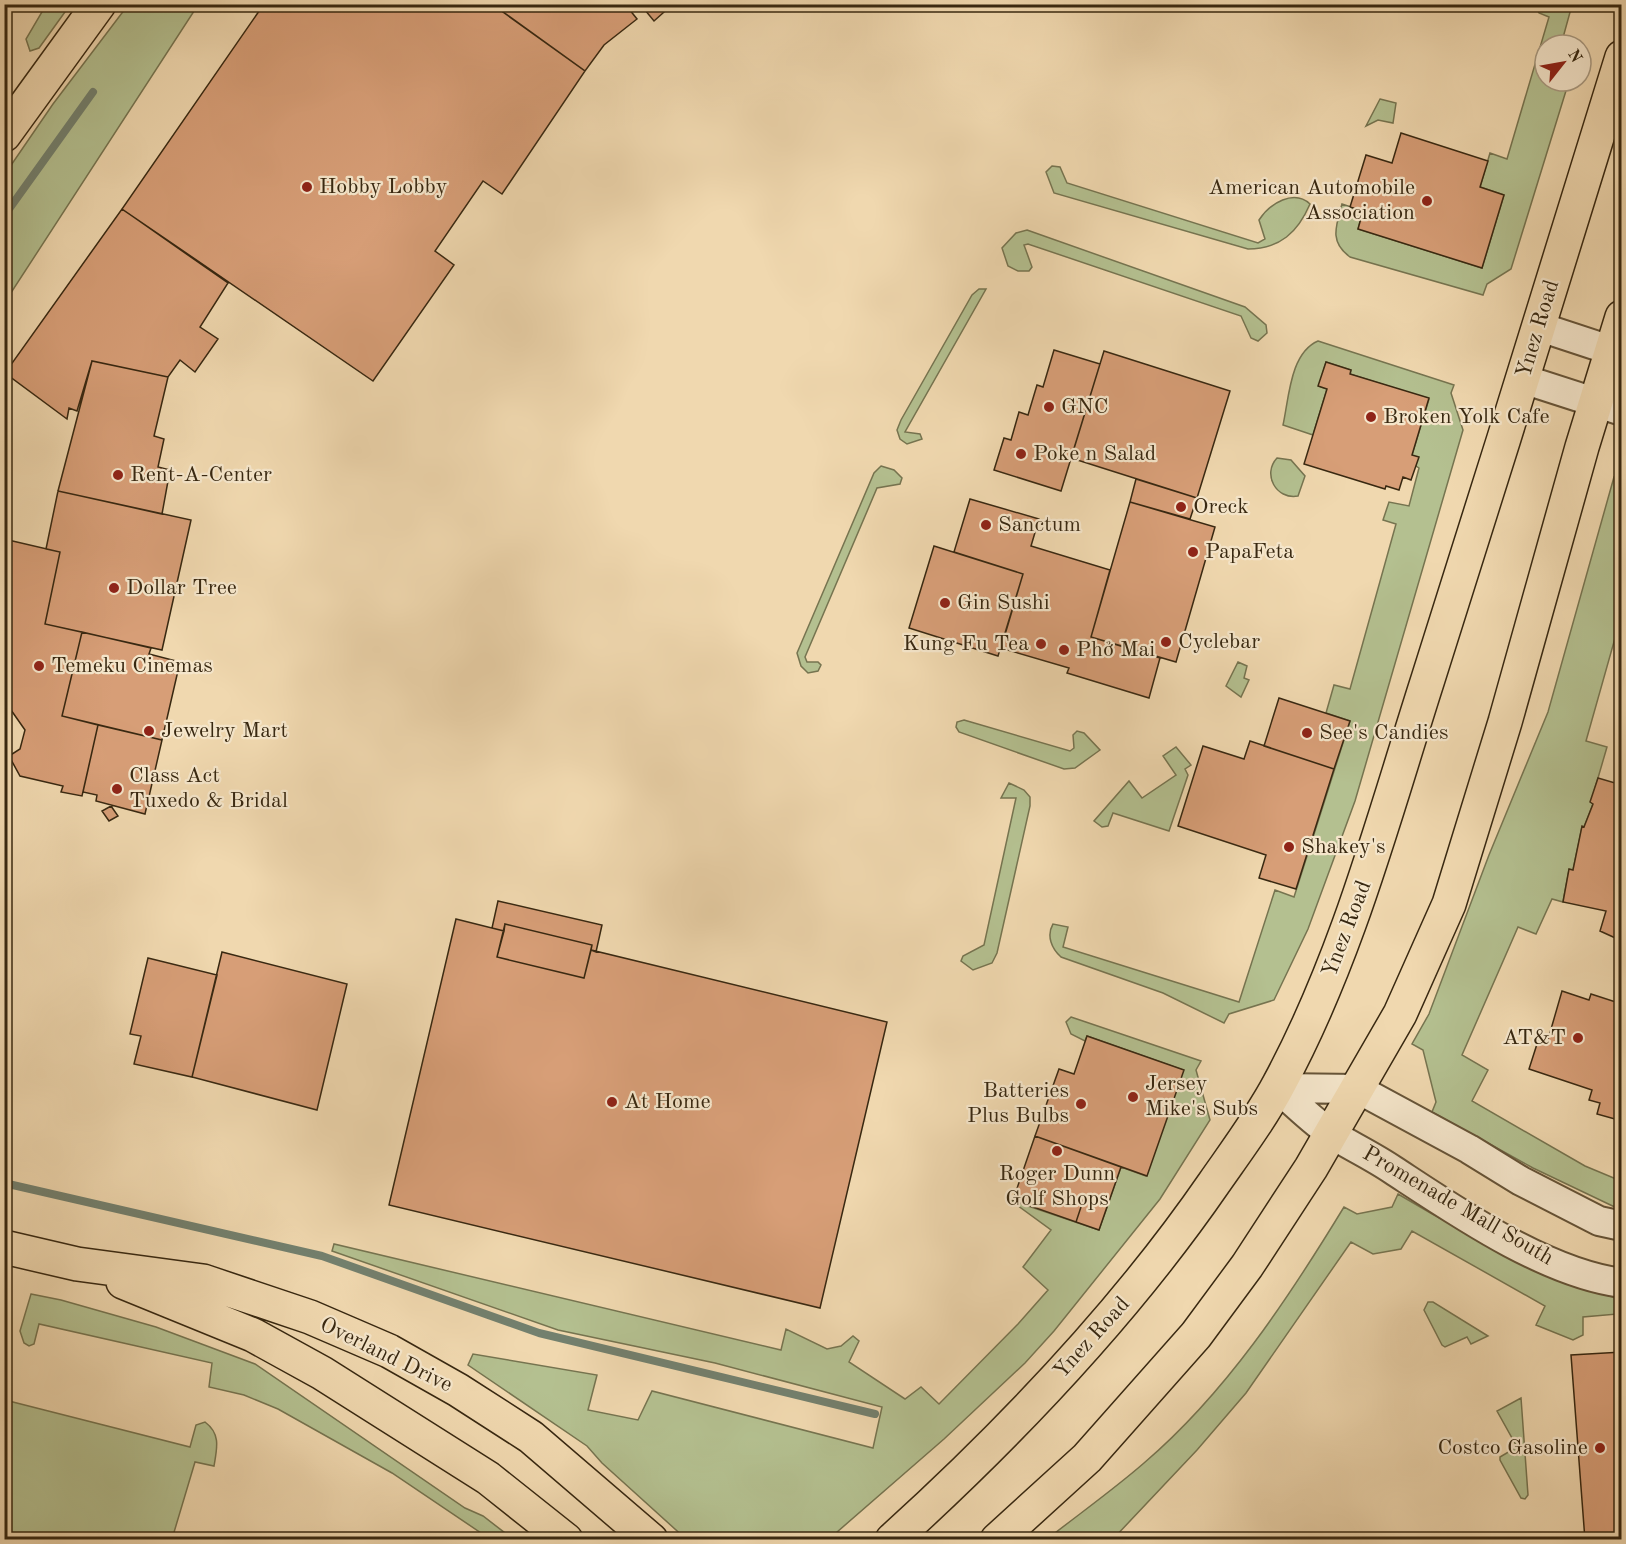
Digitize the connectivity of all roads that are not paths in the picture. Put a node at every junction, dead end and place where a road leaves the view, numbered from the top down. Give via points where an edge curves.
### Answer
1 (99, 4) edge
2 (1622, 57) edge
3 (4, 135) edge
4 (1622, 317) edge
5 (1540, 327) junction
6 (1616, 352) edge
7 (1523, 379) junction
8 (1608, 407) edge
9 (1277, 1088) junction
10 (1358, 1089) junction
11 (1332, 1134) junction
12 (1622, 1226) edge
13 (4, 1247) edge
14 (77, 1264) junction
15 (1622, 1283) edge
16 (566, 1539) edge
17 (651, 1539) edge
18 (892, 1539) edge
19 (997, 1539) edge

1 - 3 main road
2 - 5 main road, Ynez Road
4 - 6 main road
5 - 6 street
5 - 7 main road, Ynez Road
6 - 8 main road
7 - 8 street
7 - 9 main road, Ynez Road via 1364,887 1326,984
8 - 10 main road via 1449,904 1400,1014
9 - 10 street
9 - 11 street, Promenade Mall South
9 - 18 main road, Ynez Road via 1180,1232 1122,1306 1011,1425
10 - 11 main road
10 - 12 street via 1530,1186 1599,1221
11 - 15 street, Promenade Mall South via 1543,1259 1591,1277
11 - 19 main road via 1247,1266 1196,1335 1087,1458
13 - 14 main road, Overland Drive
14 - 16 main road, Overland Drive via 253,1335 322,1373 488,1478
14 - 17 main road, Overland Drive via 203,1281 310,1317 389,1352 531,1437

